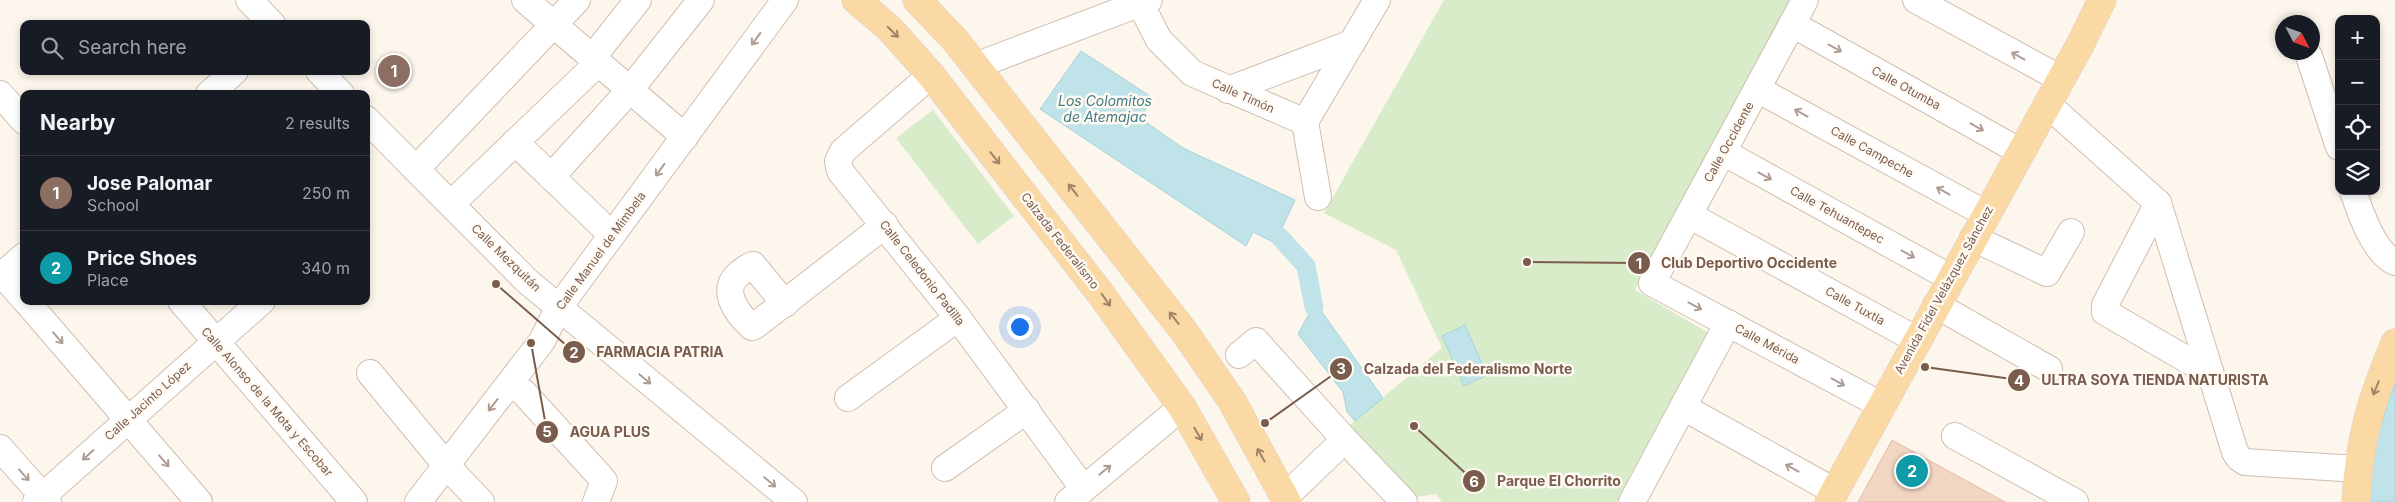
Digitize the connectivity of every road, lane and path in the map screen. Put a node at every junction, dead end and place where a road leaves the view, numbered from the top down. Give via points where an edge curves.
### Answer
1 (249, 0) edge
2 (524, 0) edge
3 (577, 0) edge
4 (638, 0) edge
5 (700, 0) edge
6 (785, 0) edge
7 (856, 0) edge
8 (917, 0) edge
9 (1377, 0) edge
10 (1805, 0) edge
11 (1916, 0) edge
12 (2086, 0) edge
13 (2102, 0) edge
14 (1145, 2) edge
15 (268, 20) edge
16 (1792, 24) junction
17 (554, 26) junction
18 (1352, 43) junction
19 (595, 60) junction
20 (2310, 60) edge
21 (975, 66) junction
22 (230, 75) edge
23 (323, 75) edge
24 (931, 75) junction
25 (2061, 79) junction
26 (1757, 89) junction
27 (213, 90) edge
28 (337, 90) edge
29 (629, 90) junction
30 (1228, 90) junction
31 (0, 94) edge
32 (2047, 104) junction
33 (20, 116) edge
34 (1305, 122) junction
35 (370, 123) edge
36 (2335, 135) edge
37 (684, 136) junction
38 (515, 142) junction
39 (1723, 152) junction
40 (2021, 152) junction
41 (416, 168) junction
42 (551, 177) junction
43 (2354, 195) edge
44 (1318, 197) dead end
45 (2158, 203) junction
46 (451, 204) junction
47 (1689, 214) junction
48 (1986, 214) junction
49 (885, 225) junction
50 (2071, 232) dead end
51 (612, 235) junction
52 (1973, 238) junction
53 (20, 259) edge
54 (2395, 262) edge
55 (1, 274) edge
56 (1951, 278) junction
57 (1652, 283) joint
58 (20, 295) edge
59 (785, 304) dead end
60 (29, 305) edge
61 (184, 305) edge
62 (257, 305) edge
63 (1936, 305) junction
64 (559, 307) junction
65 (958, 318) junction
66 (1728, 323) junction
67 (1917, 340) junction
68 (216, 341) junction
69 (2395, 343) edge
70 (1239, 355) dead end
71 (2049, 369) dead end
72 (370, 373) dead end
73 (2210, 373) junction
74 (510, 383) junction
75 (848, 398) dead end
76 (1881, 405) junction
77 (1182, 407) junction
78 (1683, 407) junction
79 (1027, 410) junction
80 (128, 419) junction
81 (1955, 436) dead end
82 (0, 448) edge
83 (1334, 450) dead end
84 (446, 465) junction
85 (945, 468) dead end
86 (2358, 469) junction
87 (1076, 495) edge
88 (1832, 497) edge
89 (42, 500) edge
90 (1286, 500) edge
91 (199, 502) edge
92 (354, 502) edge
93 (418, 502) edge
94 (480, 502) edge
95 (596, 502) edge
96 (794, 502) edge
97 (1236, 502) edge
98 (1404, 502) edge
99 (1632, 502) edge
100 (2075, 502) edge
101 (2356, 502) edge

1 - 15 street
2 - 17 street
3 - 17 street
4 - 19 street
5 - 29 street
6 -> 37 street, Calle Manuel de Mimbela
7 -> 24 main road, Calzada Federalismo via 890,29
8 - 21 main road
9 - 18 street
10 - 16 street, Calle Occidente
25 -> 11 street
12 - 25 main road, Avenida Fidel Velázquez Sánchez
13 - 25 main road, Avenida Fidel Velázquez Sánchez
14 - 21 street
14 - 30 street, Calle Timón via 1159,40 1192,73
16 - 26 street, Calle Occidente
16 -> 40 street, Calle Otumba
17 - 19 street
17 - 41 street
18 - 30 street
18 - 34 street
19 - 29 street
19 - 38 street
20 - 36 street
90 -> 21 main road via 1232,400 1184,330
22 - 27 street
23 - 28 street
24 - 49 street, Calle Celedonio Padilla via 843,151 838,161 840,171
24 -> 77 main road, Calzada Federalismo via 1100,293
25 - 32 main road, Avenida Fidel Velázquez Sánchez
26 - 39 street, Calle Occidente
48 -> 26 street, Calle Campeche
29 - 37 street
29 - 42 street
30 - 34 street, Calle Timón
31 - 33 street
32 - 40 main road, Avenida Fidel Velázquez Sánchez
32 - 45 street
34 - 44 street
35 - 41 street, Calle Mezquitán
37 -> 51 street, Calle Manuel de Mimbela
38 - 42 street
38 - 46 street
39 - 47 street, Calle Occidente
39 -> 56 street, Calle Tehuantepec
40 - 48 main road, Avenida Fidel Velázquez Sánchez
41 - 46 street, Calle Mezquitán
42 - 51 street
43 - 54 street via 2362,217 2385,258
45 - 73 street
45 - 73 street via 2104,305 2105,312
46 - 64 street, Calle Mezquitán via 528,281
47 - 57 street, Calle Occidente
47 - 67 street, Calle Tuxtla
48 - 52 main road, Avenida Fidel Velázquez Sánchez
49 - 59 street
49 - 65 street, Calle Celedonio Padilla
50 - 52 street via 2047,273
51 - 64 street, Calle Manuel de Mimbela
52 - 56 main road, Avenida Fidel Velázquez Sánchez
53 - 55 street
55 - 58 street
56 - 63 main road, Avenida Fidel Velázquez Sánchez
57 -> 66 street, Calle Mérida
60 -> 80 street
61 - 68 street, Calle Alonso de la Mota y Escobar
62 - 68 street, Calle Jacinto López
63 - 67 main road, Avenida Fidel Velázquez Sánchez
63 - 71 street
64 - 74 street, Calle Manuel de Mimbela via 542,341
64 -> 96 street, Calle Mezquitán
65 - 75 street
65 - 79 street, Calle Celedonio Padilla
66 -> 76 street, Calle Mérida
66 - 78 street
67 - 76 main road, Avenida Fidel Velázquez Sánchez
68 - 80 street, Calle Jacinto López
68 - 92 street, Calle Alonso de la Mota y Escobar
69 -> 86 main road via 2365,424
70 - 98 street via 1256,341
72 - 84 street
73 - 86 street via 2234,452 2245,462
74 -> 84 street, Calle Manuel de Mimbela
74 - 95 street via 524,393 600,475 604,481
76 - 88 main road, Avenida Fidel Velázquez Sánchez
87 -> 77 street
77 -> 97 main road, Calzada Federalismo
88 -> 78 street
78 - 99 street
79 - 85 street
79 - 87 street, Calle Celedonio Padilla
80 -> 89 street, Calle Jacinto López
80 -> 91 street
81 - 100 street
82 -> 89 street
83 - 90 street
84 - 93 street, Calle Manuel de Mimbela
84 - 94 street
86 - 101 main road

